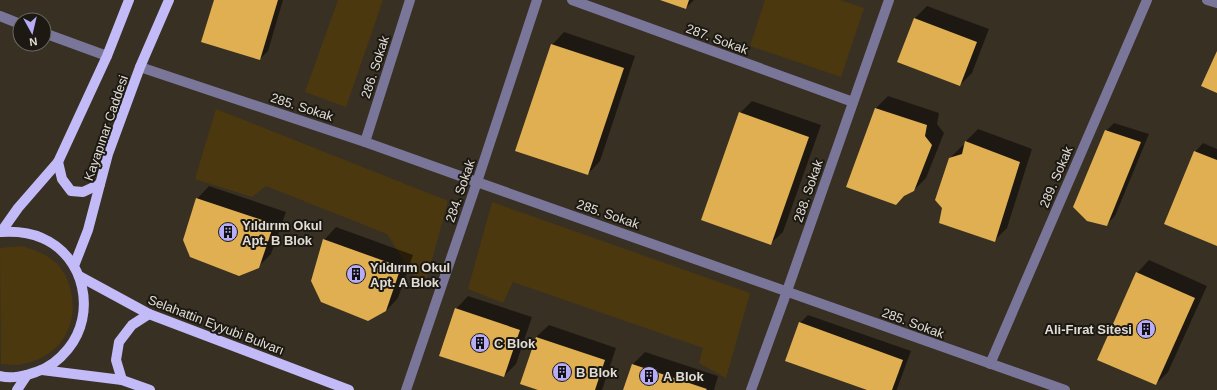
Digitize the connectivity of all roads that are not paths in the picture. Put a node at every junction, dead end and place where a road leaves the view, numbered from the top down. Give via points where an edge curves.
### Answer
1 (129, 0) edge
2 (169, 0) edge
3 (410, 0) edge
4 (537, 0) edge
5 (572, 0) edge
6 (889, 0) edge
7 (1147, 0) edge
8 (1208, 0) edge
9 (1217, 3) edge
10 (0, 16) edge
11 (12, 21) edge
12 (52, 36) edge
13 (107, 56) junction
14 (140, 67) junction
15 (853, 102) junction
16 (365, 142) junction
17 (58, 162) junction
18 (477, 182) junction
19 (100, 184) junction
20 (0, 232) edge
21 (74, 266) junction
22 (79, 276) junction
23 (787, 291) junction
24 (149, 314) junction
25 (990, 364) junction
26 (42, 370) junction
27 (27, 375) junction
28 (0, 376) edge
29 (122, 380) junction
30 (18, 390) edge
31 (150, 390) edge
32 (349, 390) edge
33 (406, 390) edge
34 (751, 390) edge
35 (1065, 390) edge

1 - 13 main road, Kayapınar Caddesi
2 - 14 main road, Kayapınar Caddesi
3 - 16 street, 286. Sokak
4 - 18 street, 284. Sokak
5 - 15 street, 287. Sokak
6 - 15 street, 288. Sokak
7 - 25 street, 289. Sokak
8 - 9 street
10 - 11 street
12 - 13 street
13 - 17 main road, Kayapınar Caddesi
14 - 16 street, 285. Sokak
14 - 19 main road, Kayapınar Caddesi via 108,154
15 - 23 street, 288. Sokak
16 - 18 street, 285. Sokak
17 - 19 main road via 62,179 71,191 83,192
17 - 20 main road, Kayapınar Caddesi
18 - 23 street, 285. Sokak
18 - 33 street, 284. Sokak
19 - 21 main road, Kayapınar Caddesi via 88,230
20 - 21 main road via 22,232 43,238 60,250
21 - 22 main road
22 - 24 main road, Selahattin Eyyubi Bulvarı
22 - 26 main road via 84,297 83,320 75,341 61,358
23 - 25 street, 285. Sokak
23 - 34 street, 288. Sokak
24 - 29 main road via 132,325 119,342 116,360
24 - 32 main road, Selahattin Eyyubi Bulvarı
25 - 35 street, 285. Sokak
26 - 27 main road
26 - 29 main road
27 - 28 main road
27 - 30 main road
29 - 31 main road

